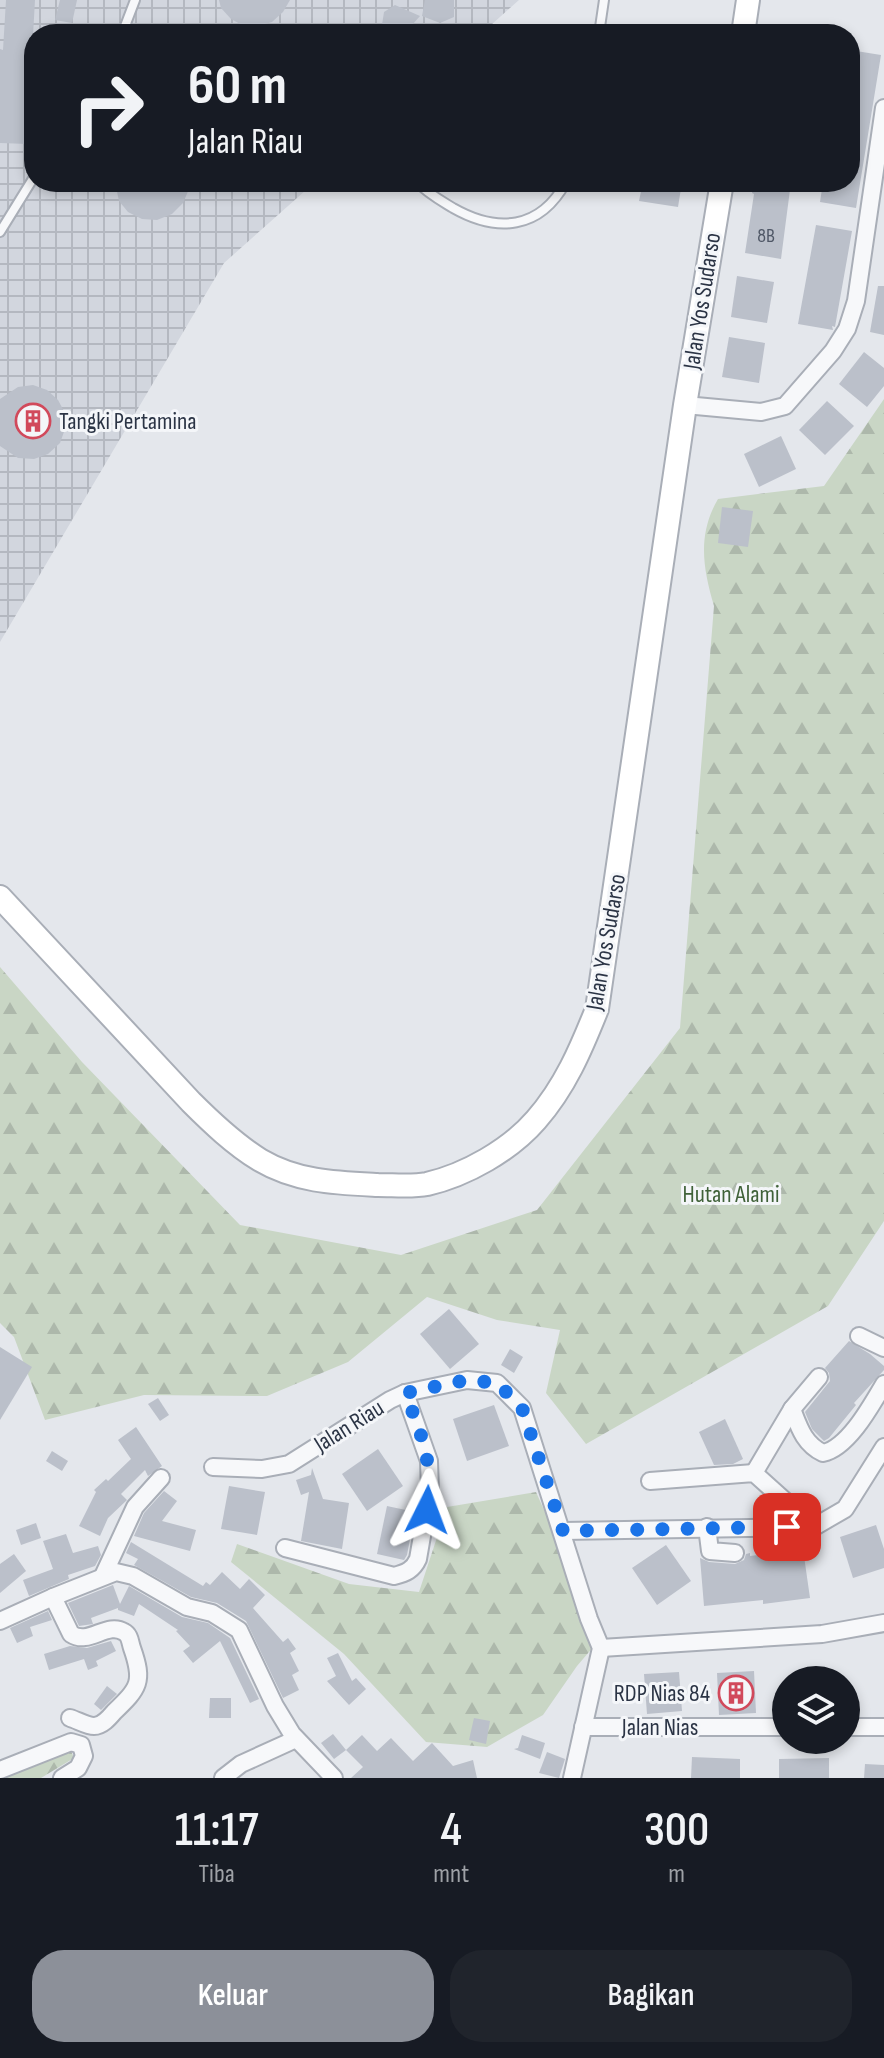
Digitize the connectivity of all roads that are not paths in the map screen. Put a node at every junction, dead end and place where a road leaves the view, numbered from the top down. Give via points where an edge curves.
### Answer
1 (135, 0) edge
2 (604, 0) edge
3 (748, 0) edge
4 (126, 24) edge
5 (600, 24) edge
6 (744, 24) edge
7 (884, 108) edge
8 (25, 192) edge
9 (430, 192) edge
10 (560, 192) edge
11 (720, 192) edge
12 (0, 232) edge
13 (685, 405) junction
14 (0, 897) edge
15 (859, 1336) dead end
16 (884, 1348) edge
17 (819, 1377) dead end
18 (884, 1384) edge
19 (405, 1393) junction
20 (792, 1409) junction
21 (883, 1453) edge
22 (213, 1467) dead end
23 (754, 1473) junction
24 (161, 1478) dead end
25 (650, 1481) dead end
26 (707, 1527) junction
27 (814, 1527) junction
28 (563, 1531) junction
29 (285, 1548) dead end
30 (735, 1553) dead end
31 (103, 1576) junction
32 (53, 1597) junction
33 (0, 1621) edge
34 (884, 1623) edge
35 (601, 1648) junction
36 (70, 1718) dead end
37 (583, 1727) junction
38 (772, 1727) edge
39 (860, 1727) edge
40 (884, 1727) edge
41 (296, 1739) junction
42 (0, 1770) edge
43 (62, 1778) edge
44 (223, 1778) edge
45 (334, 1778) edge
46 (572, 1778) edge

1 - 4 lane
2 - 5 lane
3 - 6 main road
7 - 13 street via 856,301 833,351 785,406 761,412
8 - 12 lane
9 - 10 lane via 475,220 496,224 529,219
11 - 13 main road, Jalan Yos Sudarso
13 - 14 main road, Jalan Yos Sudarso via 597,1009 559,1091 534,1123 504,1148 470,1169 426,1184 335,1183 301,1178 262,1162 191,1102
15 - 16 street
17 - 20 street
18 - 20 street via 844,1442 831,1451 823,1453 811,1445
19 - 22 street, Jalan Riau via 289,1464
19 - 28 street, Jalan Riau via 467,1380 497,1383 522,1408
19 - 29 street via 429,1461 430,1490 414,1567 394,1576
20 - 23 street
21 - 27 street via 845,1509
23 - 25 street
23 - 27 street
24 - 31 street via 135,1507
26 - 27 street
26 - 28 street
26 - 30 street via 710,1551
28 - 35 street, Jalan Riau
31 - 32 street
31 - 41 street via 133,1576 239,1630
32 - 33 street
32 - 36 street via 76,1638 112,1629 128,1635 140,1670 136,1693 104,1723 94,1726
34 - 35 street via 822,1634
35 - 37 street
37 - 38 street, Jalan Nias
37 - 46 street
39 - 40 street
41 - 44 street
41 - 45 street
42 - 43 street via 71,1742 81,1745 84,1756 78,1768

